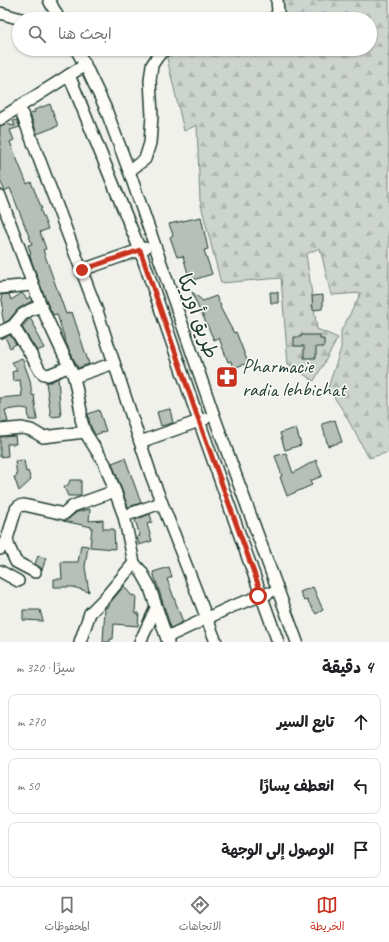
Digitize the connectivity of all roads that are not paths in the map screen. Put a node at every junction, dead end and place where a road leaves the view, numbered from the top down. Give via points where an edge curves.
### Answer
1 (49, 0) edge
2 (278, 0) edge
3 (55, 12) edge
4 (278, 12) edge
5 (0, 13) edge
6 (12, 16) edge
7 (80, 56) edge
8 (158, 56) edge
9 (85, 65) junction
10 (69, 75) junction
11 (19, 106) junction
12 (0, 119) edge
13 (129, 172) junction
14 (0, 196) edge
15 (154, 245) junction
16 (140, 250) junction
17 (82, 270) junction
18 (32, 285) junction
19 (0, 288) edge
20 (41, 306) junction
21 (13, 326) junction
22 (0, 332) edge
23 (114, 362) junction
24 (71, 372) junction
25 (214, 416) junction
26 (199, 421) junction
27 (0, 430) edge
28 (85, 432) junction
29 (140, 442) junction
30 (115, 491) junction
31 (161, 503) junction
32 (124, 516) junction
33 (7, 539) junction
34 (0, 549) edge
35 (134, 563) junction
36 (0, 571) edge
37 (35, 572) dead end
38 (18, 581) dead end
39 (278, 590) junction
40 (262, 595) junction
41 (156, 608) junction
42 (208, 619) junction
43 (168, 640) edge
44 (80, 642) edge
45 (140, 642) edge
46 (216, 642) edge
47 (278, 642) edge
48 (297, 642) edge

1 - 3 street
2 - 4 street
5 - 6 street
7 - 9 street, طريق أوريكا
8 - 13 street via 152,66 150,80 152,116 148,148 145,159
9 - 10 street
9 - 13 street, طريق أوريكا via 105,107
10 - 11 street
10 - 16 street
11 - 12 street
11 - 17 street
13 - 15 street, طريق أوريكا
14 - 18 street
15 - 16 street
15 - 25 street, طريق أوريكا
16 - 17 street
16 - 26 street
17 - 23 street
18 - 19 street
18 - 20 street
20 - 21 street via 22,315
20 - 24 street
21 - 22 street
21 - 24 street via 40,371 48,375
23 - 24 street
23 - 29 street
24 - 28 street
25 - 26 street
25 - 39 street, طريق أوريكا
26 - 29 street
26 - 40 street
27 - 28 street via 22,428 43,437
28 - 30 street via 105,464
29 - 31 street
30 - 32 street
30 - 33 street via 73,506 64,514 19,506
31 - 32 street
31 - 42 street
32 - 35 street
33 - 34 street
33 - 37 street via 16,562
35 - 41 street via 149,585
35 - 44 street via 90,612
36 - 38 street
39 - 40 street
39 - 48 street, طريق أوريكا
40 - 42 street
40 - 47 street
41 - 43 street
41 - 45 street
42 - 43 street
42 - 46 street

